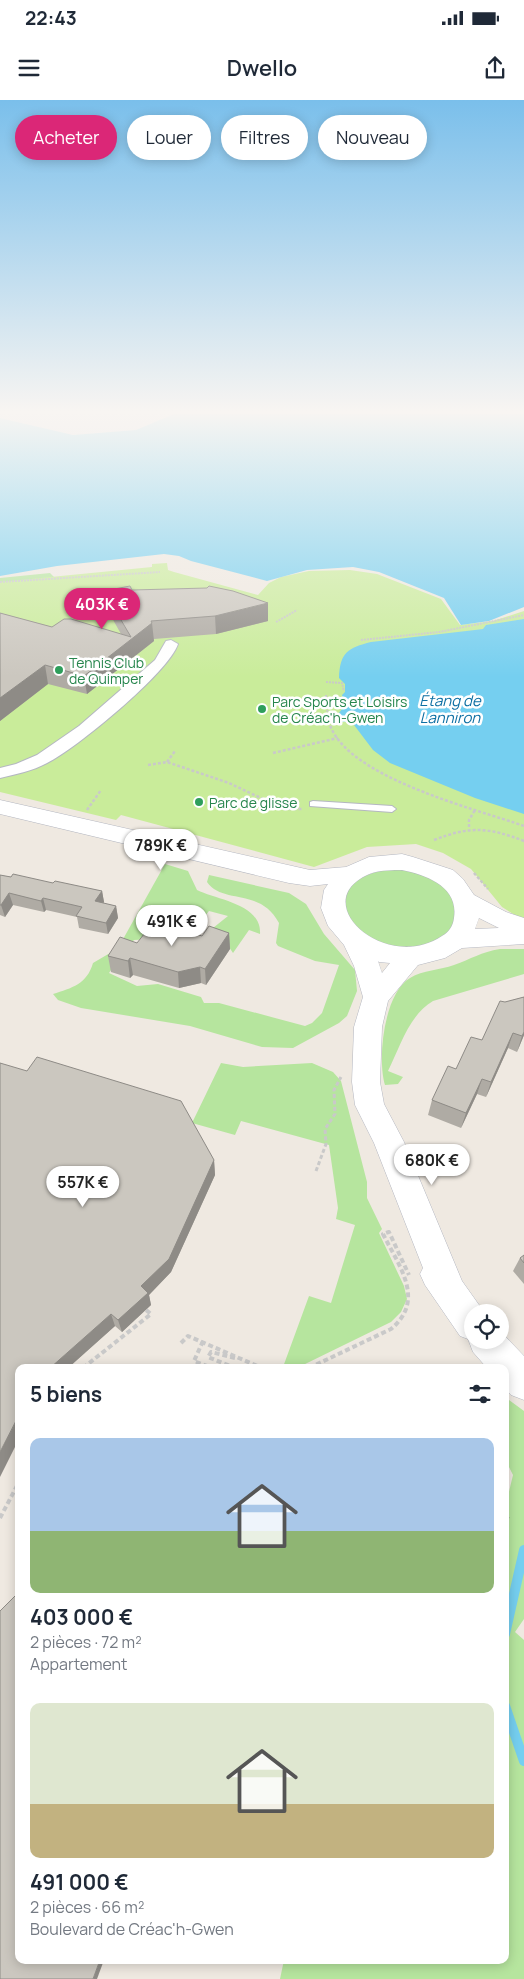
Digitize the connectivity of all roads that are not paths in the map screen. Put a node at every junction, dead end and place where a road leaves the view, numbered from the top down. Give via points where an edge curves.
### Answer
1 (171, 644) dead end
2 (0, 773) edge
3 (313, 804) dead end
4 (0, 807) edge
5 (392, 809) dead end
6 (0, 814) edge
7 (350, 874) junction
8 (467, 901) junction
9 (332, 903) junction
10 (524, 927) edge
11 (524, 935) edge
12 (457, 939) junction
13 (355, 940) junction
14 (411, 957) junction
15 (376, 997) junction
16 (464, 1312) edge
17 (493, 1349) edge
18 (507, 1364) edge
19 (509, 1366) edge
20 (524, 1382) edge

1 - 2 street via 160,663 72,740 39,762
3 - 5 lane
4 - 7 street via 289,875 310,878
6 - 9 street via 283,880
7 - 8 street via 382,863 420,865 444,876
7 - 9 street via 337,887
8 - 10 street via 497,918
8 - 12 street via 469,914 466,926
9 - 13 street via 336,921
11 - 12 street
12 - 14 street via 438,950
13 - 14 street via 382,952
13 - 15 street
14 - 15 street
15 - 16 street via 365,1051 375,1146 395,1201 420,1248
17 - 18 street
19 - 20 street

